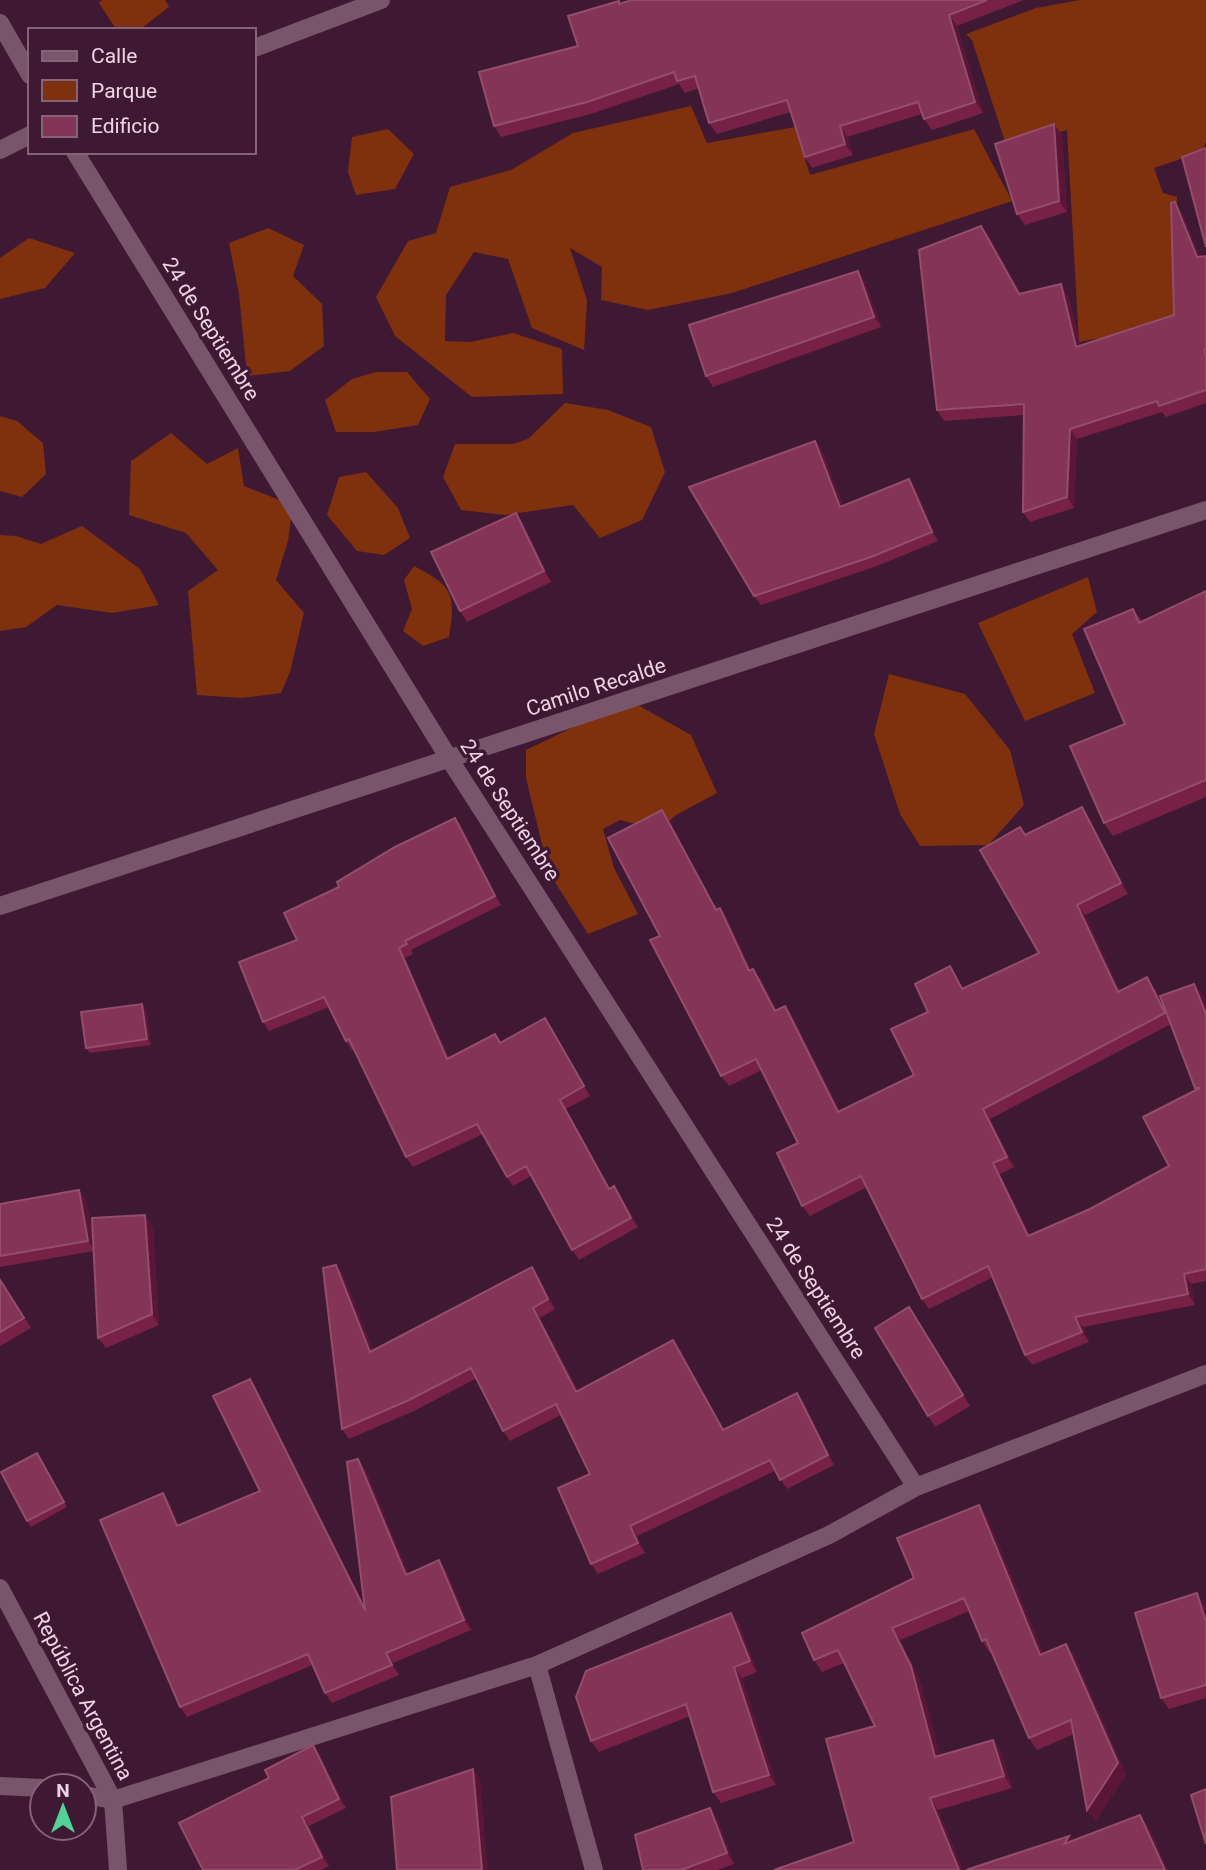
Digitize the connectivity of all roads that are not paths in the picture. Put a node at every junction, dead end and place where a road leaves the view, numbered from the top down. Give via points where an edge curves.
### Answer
1 (381, 0) edge
2 (0, 23) edge
3 (256, 47) edge
4 (28, 72) edge
5 (28, 136) edge
6 (0, 150) edge
7 (76, 154) edge
8 (1206, 510) edge
9 (450, 760) junction
10 (0, 906) edge
11 (1206, 1374) edge
12 (916, 1487) junction
13 (0, 1588) edge
14 (537, 1665) junction
15 (0, 1786) edge
16 (28, 1787) edge
17 (98, 1797) edge
18 (113, 1800) junction
19 (118, 1870) edge
20 (594, 1870) edge

1 - 3 street
2 - 4 street
5 - 6 street
7 - 9 street, 24 de Septiembre
8 - 9 street, Camilo Recalde
9 - 10 street, Camilo Recalde
9 - 12 street, 24 de Septiembre
11 - 12 street
12 - 14 street via 829,1535
13 - 18 street, República Argentina
14 - 18 street
14 - 20 street
15 - 16 street
17 - 18 street
18 - 19 street, República Argentina

